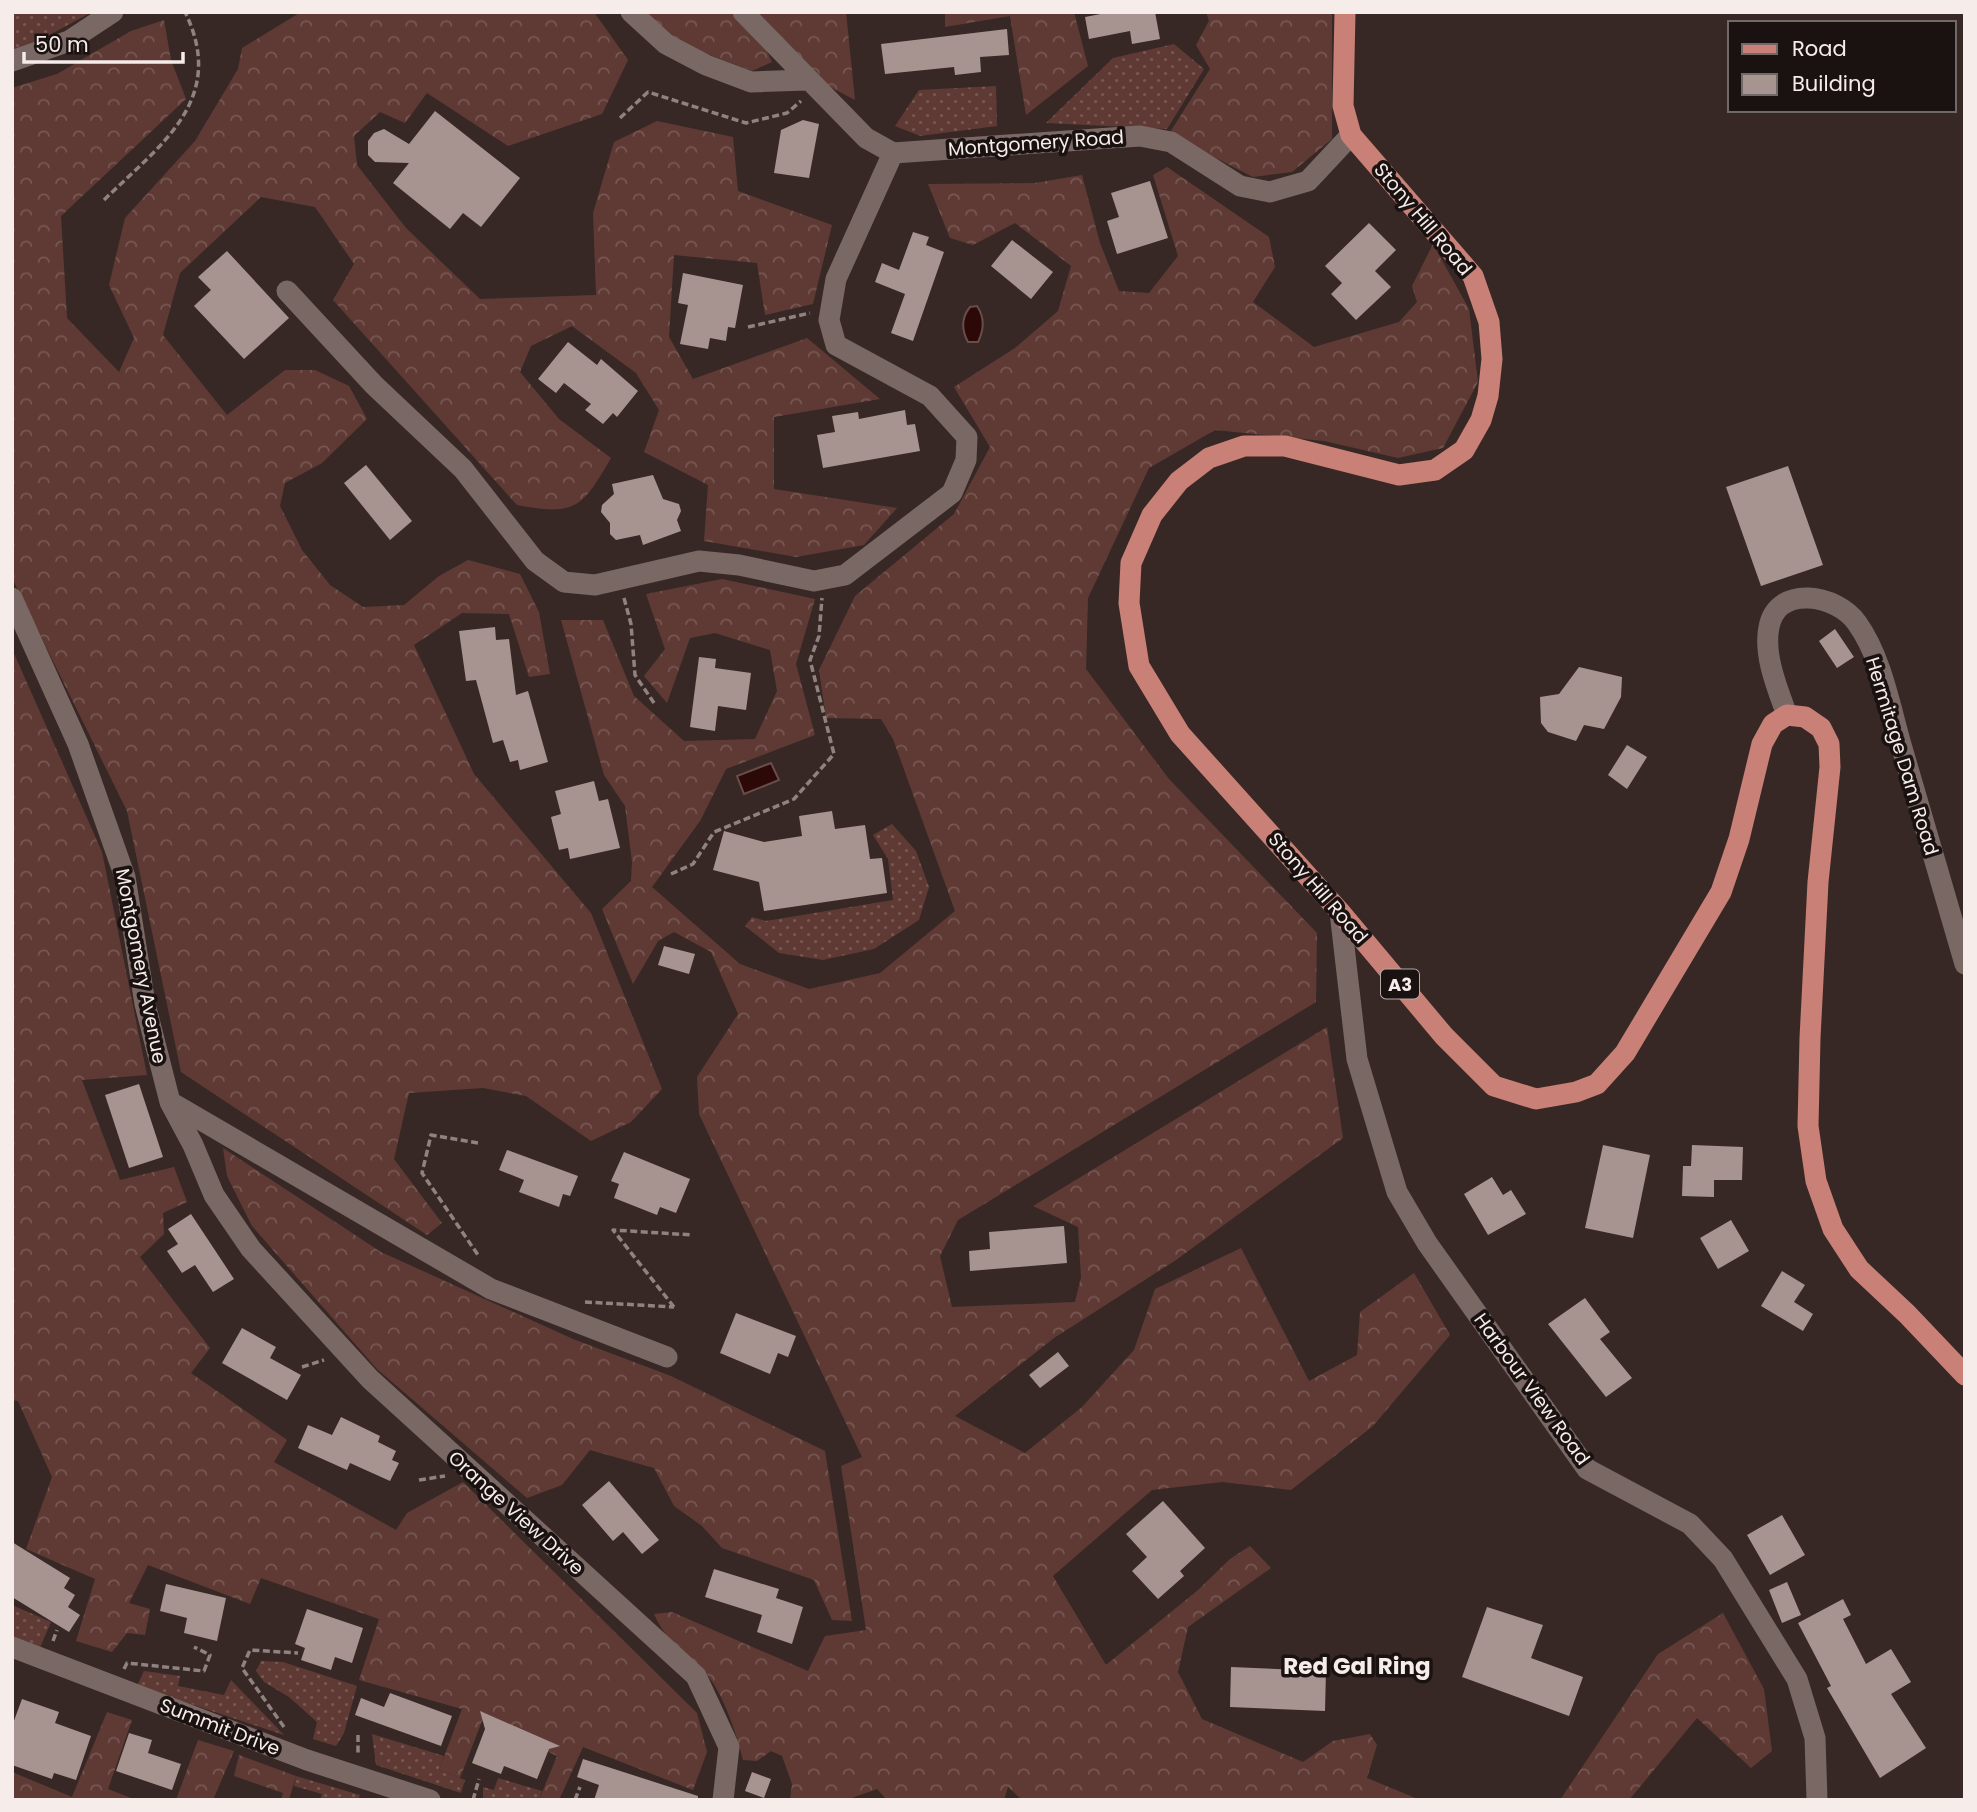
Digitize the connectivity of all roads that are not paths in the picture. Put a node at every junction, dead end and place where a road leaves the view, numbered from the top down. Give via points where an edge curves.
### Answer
1 (113, 12) edge
2 (631, 12) edge
3 (743, 12) edge
4 (1345, 12) edge
5 (12, 61) edge
6 (811, 84) junction
7 (1352, 135) junction
8 (893, 153) junction
9 (287, 290) dead end
10 (12, 598) edge
11 (1787, 715) junction
12 (1340, 912) junction
13 (1965, 964) edge
14 (170, 1102) junction
15 (251, 1249) joint
16 (667, 1357) dead end
17 (1965, 1375) edge
18 (12, 1647) edge
19 (430, 1800) edge
20 (723, 1800) edge
21 (1817, 1800) edge

1 - 5 street via 69,41
2 - 6 street via 666,44 706,65 751,82
3 - 6 street
4 - 7 main road, Stony Hill Road / A3 via 1343,106
6 - 8 street via 866,138
7 - 8 street, Montgomery Road via 1308,181 1270,192 1240,186 1171,142 1140,136
7 - 12 main road, Stony Hill Road / A3 via 1473,275 1489,322 1492,359 1481,420 1464,450 1435,470 1399,475 1285,446 1244,446 1209,458 1179,481 1152,515 1130,563 1129,603 1139,666 1180,734
8 - 9 street via 836,279 829,320 836,345 930,396 967,437 967,460 952,493 845,575 814,581 699,561 595,585 564,582 535,561 463,469 374,385
10 - 14 street, Montgomery Avenue via 78,744 125,877 145,1004
11 - 12 main road, Stony Hill Road / A3 via 1773,724 1762,744 1721,892 1625,1053 1597,1084 1536,1099 1494,1086 1444,1037
11 - 13 street, Hermitage Dam Road via 1774,676 1768,631 1772,614 1781,605 1804,597 1828,600 1849,612 1858,624 1881,674
11 - 17 main road via 1805,718 1821,728 1829,744 1810,1038 1808,1126 1816,1181 1833,1229 1859,1269
12 - 21 street, Harbour View Road via 1357,1059 1397,1192 1427,1243 1587,1469 1690,1524 1723,1559 1797,1679 1815,1738
14 - 15 street, Montgomery Avenue via 214,1195
14 - 16 street via 491,1289
15 - 20 street, Orange View Drive via 370,1380 696,1676 729,1747
18 - 19 street, Summit Drive via 307,1760

